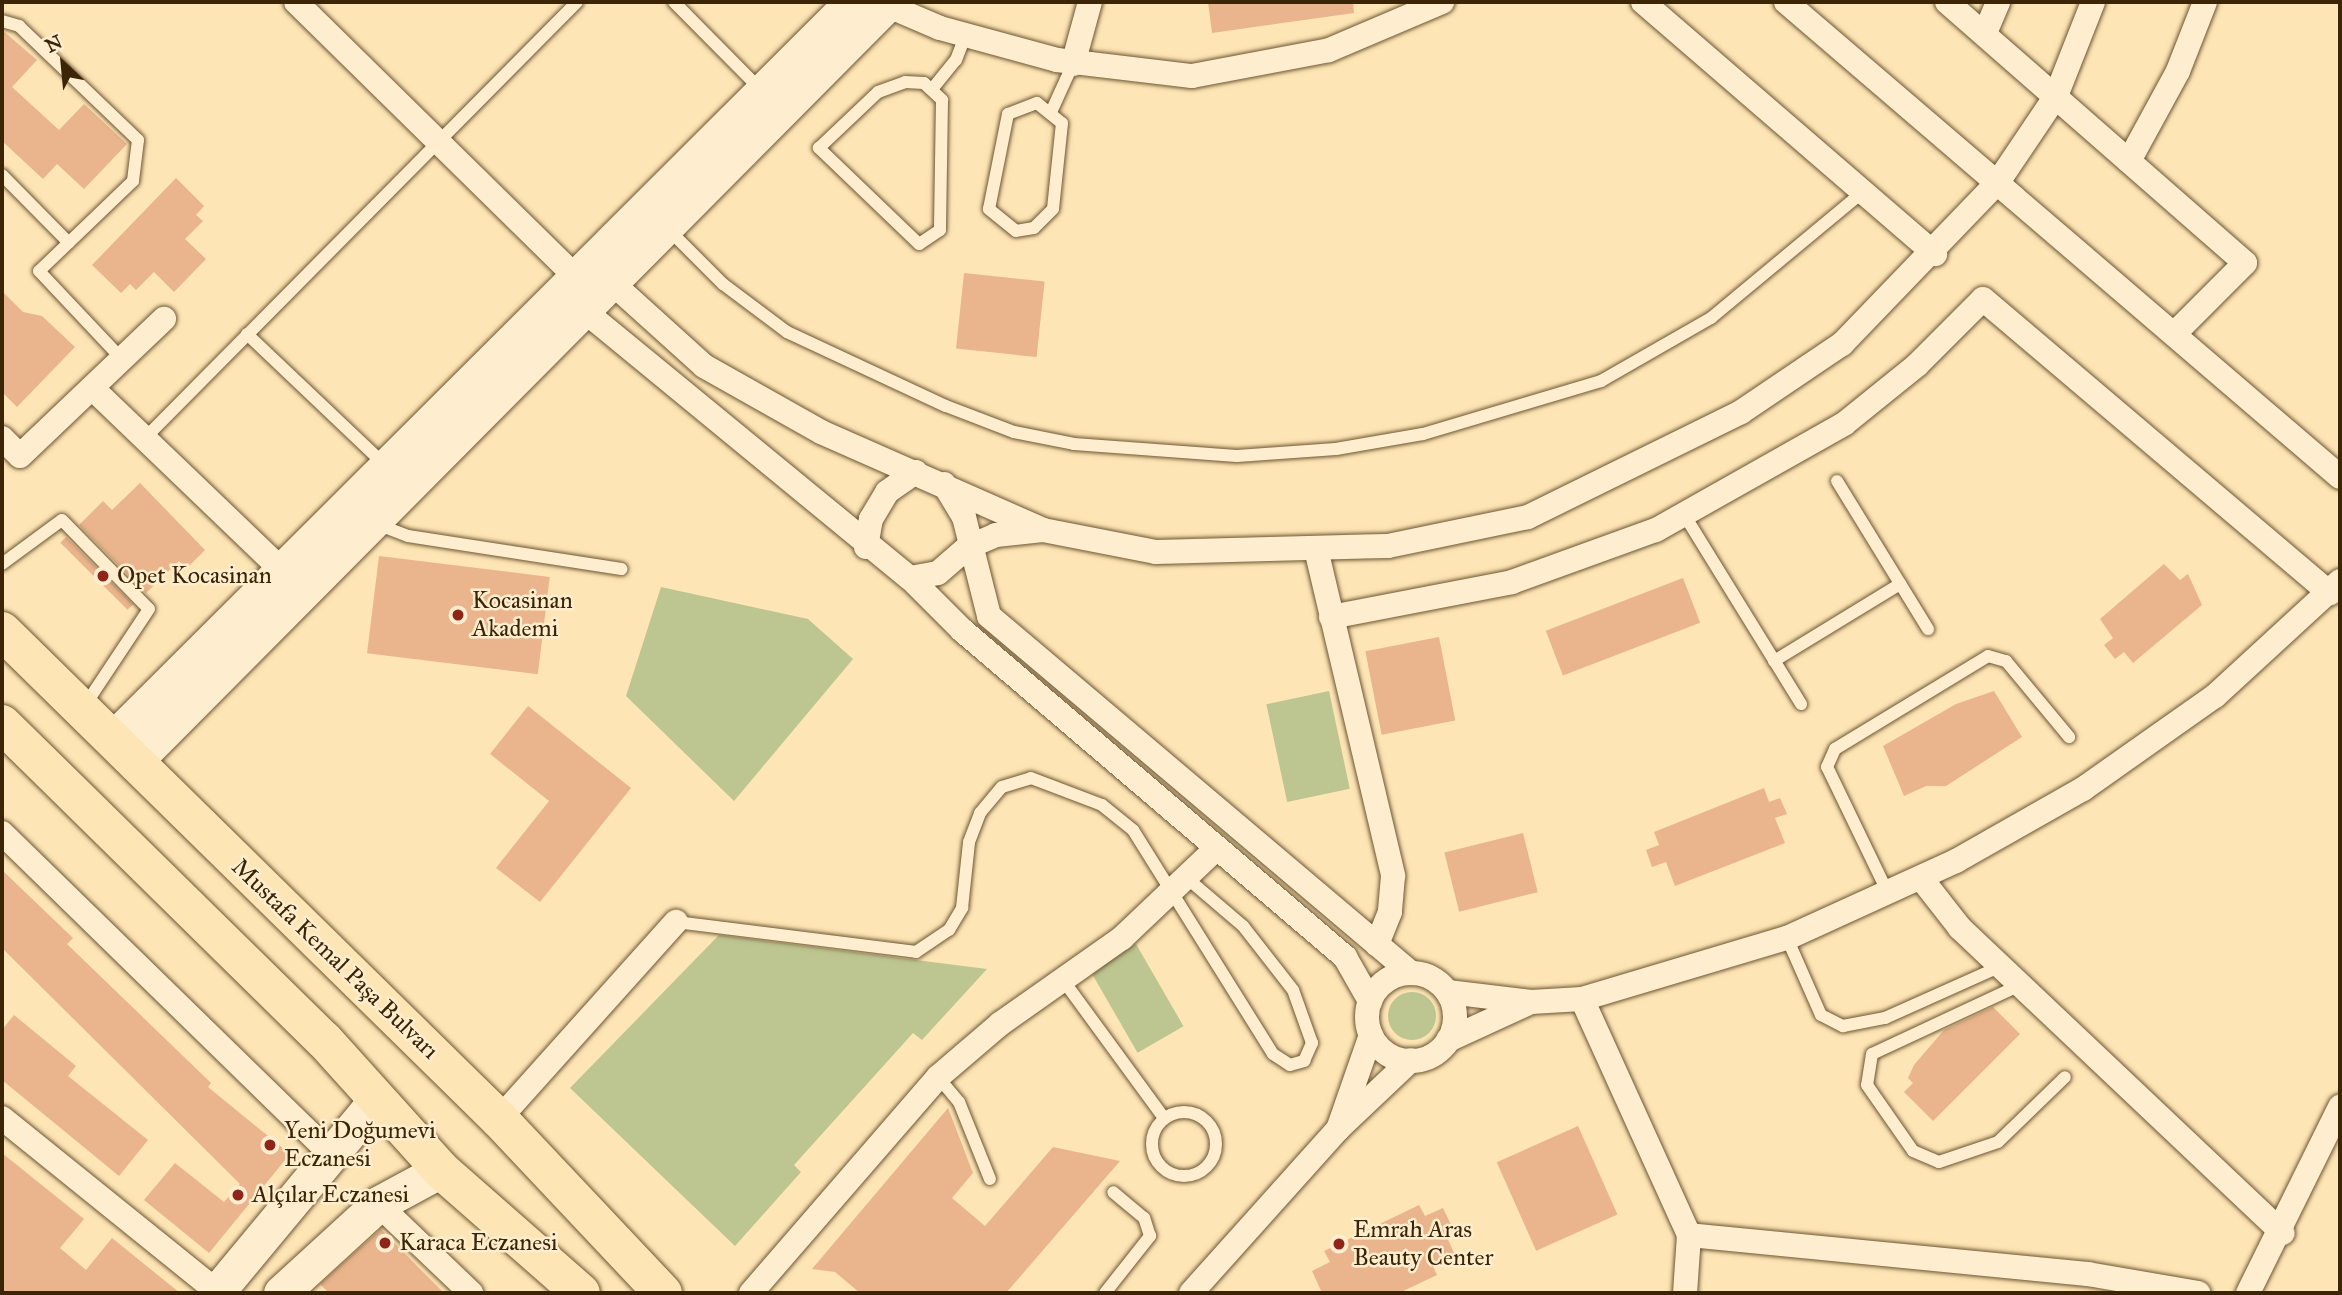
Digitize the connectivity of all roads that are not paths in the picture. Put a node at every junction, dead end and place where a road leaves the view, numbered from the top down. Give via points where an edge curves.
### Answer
1 (578, 2) edge
2 (674, 2) edge
3 (1090, 2) edge
4 (1442, 2) edge
5 (1643, 2) edge
6 (1786, 2) edge
7 (1947, 2) edge
8 (1998, 2) edge
9 (2093, 2) edge
10 (2205, 2) edge
11 (876, 3) edge
12 (304, 5) edge
13 (2, 21) edge
14 (1985, 33) junction
15 (966, 34) junction
16 (1073, 64) junction
17 (933, 88) junction
18 (762, 92) junction
19 (2056, 96) junction
20 (1052, 110) junction
21 (437, 140) junction
22 (2129, 161) junction
23 (2, 176) edge
24 (1998, 182) junction
25 (1863, 192) junction
26 (665, 226) junction
27 (69, 243) junction
28 (1935, 254) junction
29 (589, 289) junction
30 (164, 319) dead end
31 (247, 334) junction
32 (2174, 334) junction
33 (122, 359) junction
34 (92, 388) junction
35 (2, 438) edge
36 (146, 438) junction
37 (387, 467) junction
38 (916, 472) junction
39 (2340, 477) edge
40 (1837, 481) dead end
41 (944, 484) junction
42 (1685, 516) junction
43 (371, 521) junction
44 (1043, 530) junction
45 (866, 547) junction
46 (968, 547) junction
47 (1316, 549) junction
48 (2, 564) edge
49 (621, 569) dead end
50 (283, 571) junction
51 (910, 578) junction
52 (1900, 583) junction
53 (2335, 587) edge
54 (1331, 617) junction
55 (1928, 629) dead end
56 (2, 631) edge
57 (1774, 661) junction
58 (1801, 704) dead end
59 (82, 710) junction
60 (2, 724) edge
61 (2069, 737) dead end
62 (123, 751) junction
63 (2, 833) edge
64 (1217, 848) junction
65 (1921, 878) junction
66 (1188, 879) junction
67 (1888, 893) junction
68 (1169, 897) junction
69 (676, 922) joint
70 (1787, 938) junction
71 (1377, 945) junction
72 (2001, 966) junction
73 (1411, 973) junction
74 (1063, 979) junction
75 (2020, 985) junction
76 (1448, 992) junction
77 (1582, 999) junction
78 (1370, 1001) junction
79 (1531, 1002) junction
80 (1371, 1035) junction
81 (1448, 1040) junction
82 (1411, 1060) junction
83 (937, 1077) junction
84 (2065, 1077) dead end
85 (374, 1103) junction
86 (2340, 1107) edge
87 (2, 1118) edge
88 (1164, 1118) junction
89 (499, 1119) junction
90 (1338, 1129) junction
91 (330, 1152) junction
92 (441, 1170) junction
93 (990, 1178) dead end
94 (1113, 1192) dead end
95 (378, 1204) junction
96 (2282, 1233) junction
97 (1689, 1235) junction
98 (2088, 1284) edge
99 (217, 1293) edge
100 (281, 1293) edge
101 (471, 1293) edge
102 (581, 1293) edge
103 (663, 1293) edge
104 (751, 1293) edge
105 (1105, 1293) edge
106 (1191, 1293) edge
107 (1685, 1293) edge
108 (2198, 1293) edge
109 (2248, 1293) edge

1 - 21 lane
2 - 18 lane
3 - 16 street
4 - 16 street via 1360,38 1256,69 1160,76
5 - 25 street
6 - 24 street
7 - 14 street
8 - 14 street
9 - 19 street
10 - 22 street
11 - 15 street
11 - 18 street
11 - 26 street
12 - 21 street
13 - 27 lane via 19,26 138,140 133,181
14 - 19 street
15 - 16 street
15 - 17 lane via 956,60
16 - 20 lane
17 - 17 lane via 915,82 886,87 819,148 919,244 940,230 943,100
18 - 29 street
19 - 22 street
19 - 24 street
20 - 20 lane via 1029,103 1008,114 989,209 1007,228 1034,228 1053,209 1062,123
21 - 29 street
21 - 31 lane
22 - 32 street via 2245,263
23 - 27 lane
24 - 28 street
24 - 32 street
25 - 26 lane via 1711,318 1601,380 1423,434 1336,449 1237,456 1074,444 1014,432 946,407 787,332 723,284
25 - 28 street
26 - 29 street
27 - 33 lane via 39,271
28 - 47 street via 1842,344 1741,412 1528,517 1388,546
29 - 37 street
29 - 38 street via 704,366 821,432
29 - 43 street
29 - 45 street
30 - 33 street
31 - 36 lane
31 - 37 lane
32 - 39 street
33 - 34 street
34 - 35 street via 20,456
34 - 36 street
36 - 50 street
37 - 50 street
38 - 41 street
38 - 45 street via 887,492 871,519
40 - 52 lane
41 - 44 street
41 - 46 street via 964,517
42 - 53 street via 1853,417 1983,299
42 - 54 street via 1540,575
42 - 57 lane
43 - 49 lane via 408,536
43 - 62 street
44 - 46 street via 996,535
44 - 47 street via 1156,552
45 - 51 street
46 - 51 street via 938,573
46 - 71 street via 989,616
47 - 54 street
48 - 59 lane via 62,520 149,609
50 - 62 street
51 - 64 street
52 - 55 lane
52 - 57 lane
53 - 65 street via 2240,676 2158,737 2025,824
54 - 71 street via 1393,876 1390,912
56 - 59 main road, Mustafa Kemal Paşa Bulvarı
57 - 58 lane
59 - 62 main road, Mustafa Kemal Paşa Bulvarı
60 - 85 main road via 324,1040
61 - 67 lane via 2007,661 1988,656 1835,749 1827,767
62 - 89 main road, Mustafa Kemal Paşa Bulvarı
63 - 91 street
64 - 66 street
64 - 78 street via 1345,957
65 - 67 street
65 - 72 street
66 - 68 street
66 - 68 lane via 1242,926 1293,990 1312,1043 1304,1061 1278,1060
67 - 70 street
68 - 69 lane via 1151,852 1118,816 1031,778 1002,787 980,813 969,842 962,908 949,930 916,952
68 - 74 street
69 - 89 street
70 - 72 lane via 1821,1015 1843,1026 1885,1018
70 - 77 street
71 - 73 street
72 - 75 street
73 - 76 street
73 - 78 street via 1384,982
74 - 83 street
74 - 88 lane
75 - 84 lane via 1872,1054 1867,1085 1913,1151 1939,1162 1998,1142
75 - 96 street
76 - 79 street
76 - 81 street via 1455,1020
77 - 79 street
77 - 97 street
78 - 80 street
79 - 81 street
80 - 82 street via 1390,1055
80 - 90 street
81 - 82 street via 1433,1055
82 - 90 street
83 - 93 lane via 959,1102
83 - 104 street
85 - 91 street
85 - 92 main road
86 - 96 street
87 - 99 street
88 - 88 lane via 1152,1139 1159,1165 1188,1175 1207,1166 1215,1146 1210,1126 1184,1112
89 - 103 main road, Mustafa Kemal Paşa Bulvarı
90 - 106 street
91 - 99 street
92 - 95 street
92 - 102 main road
94 - 105 lane via 1144,1218 1150,1236
95 - 100 street
95 - 101 street
96 - 109 street
97 - 98 street
97 - 107 street
98 - 108 street

